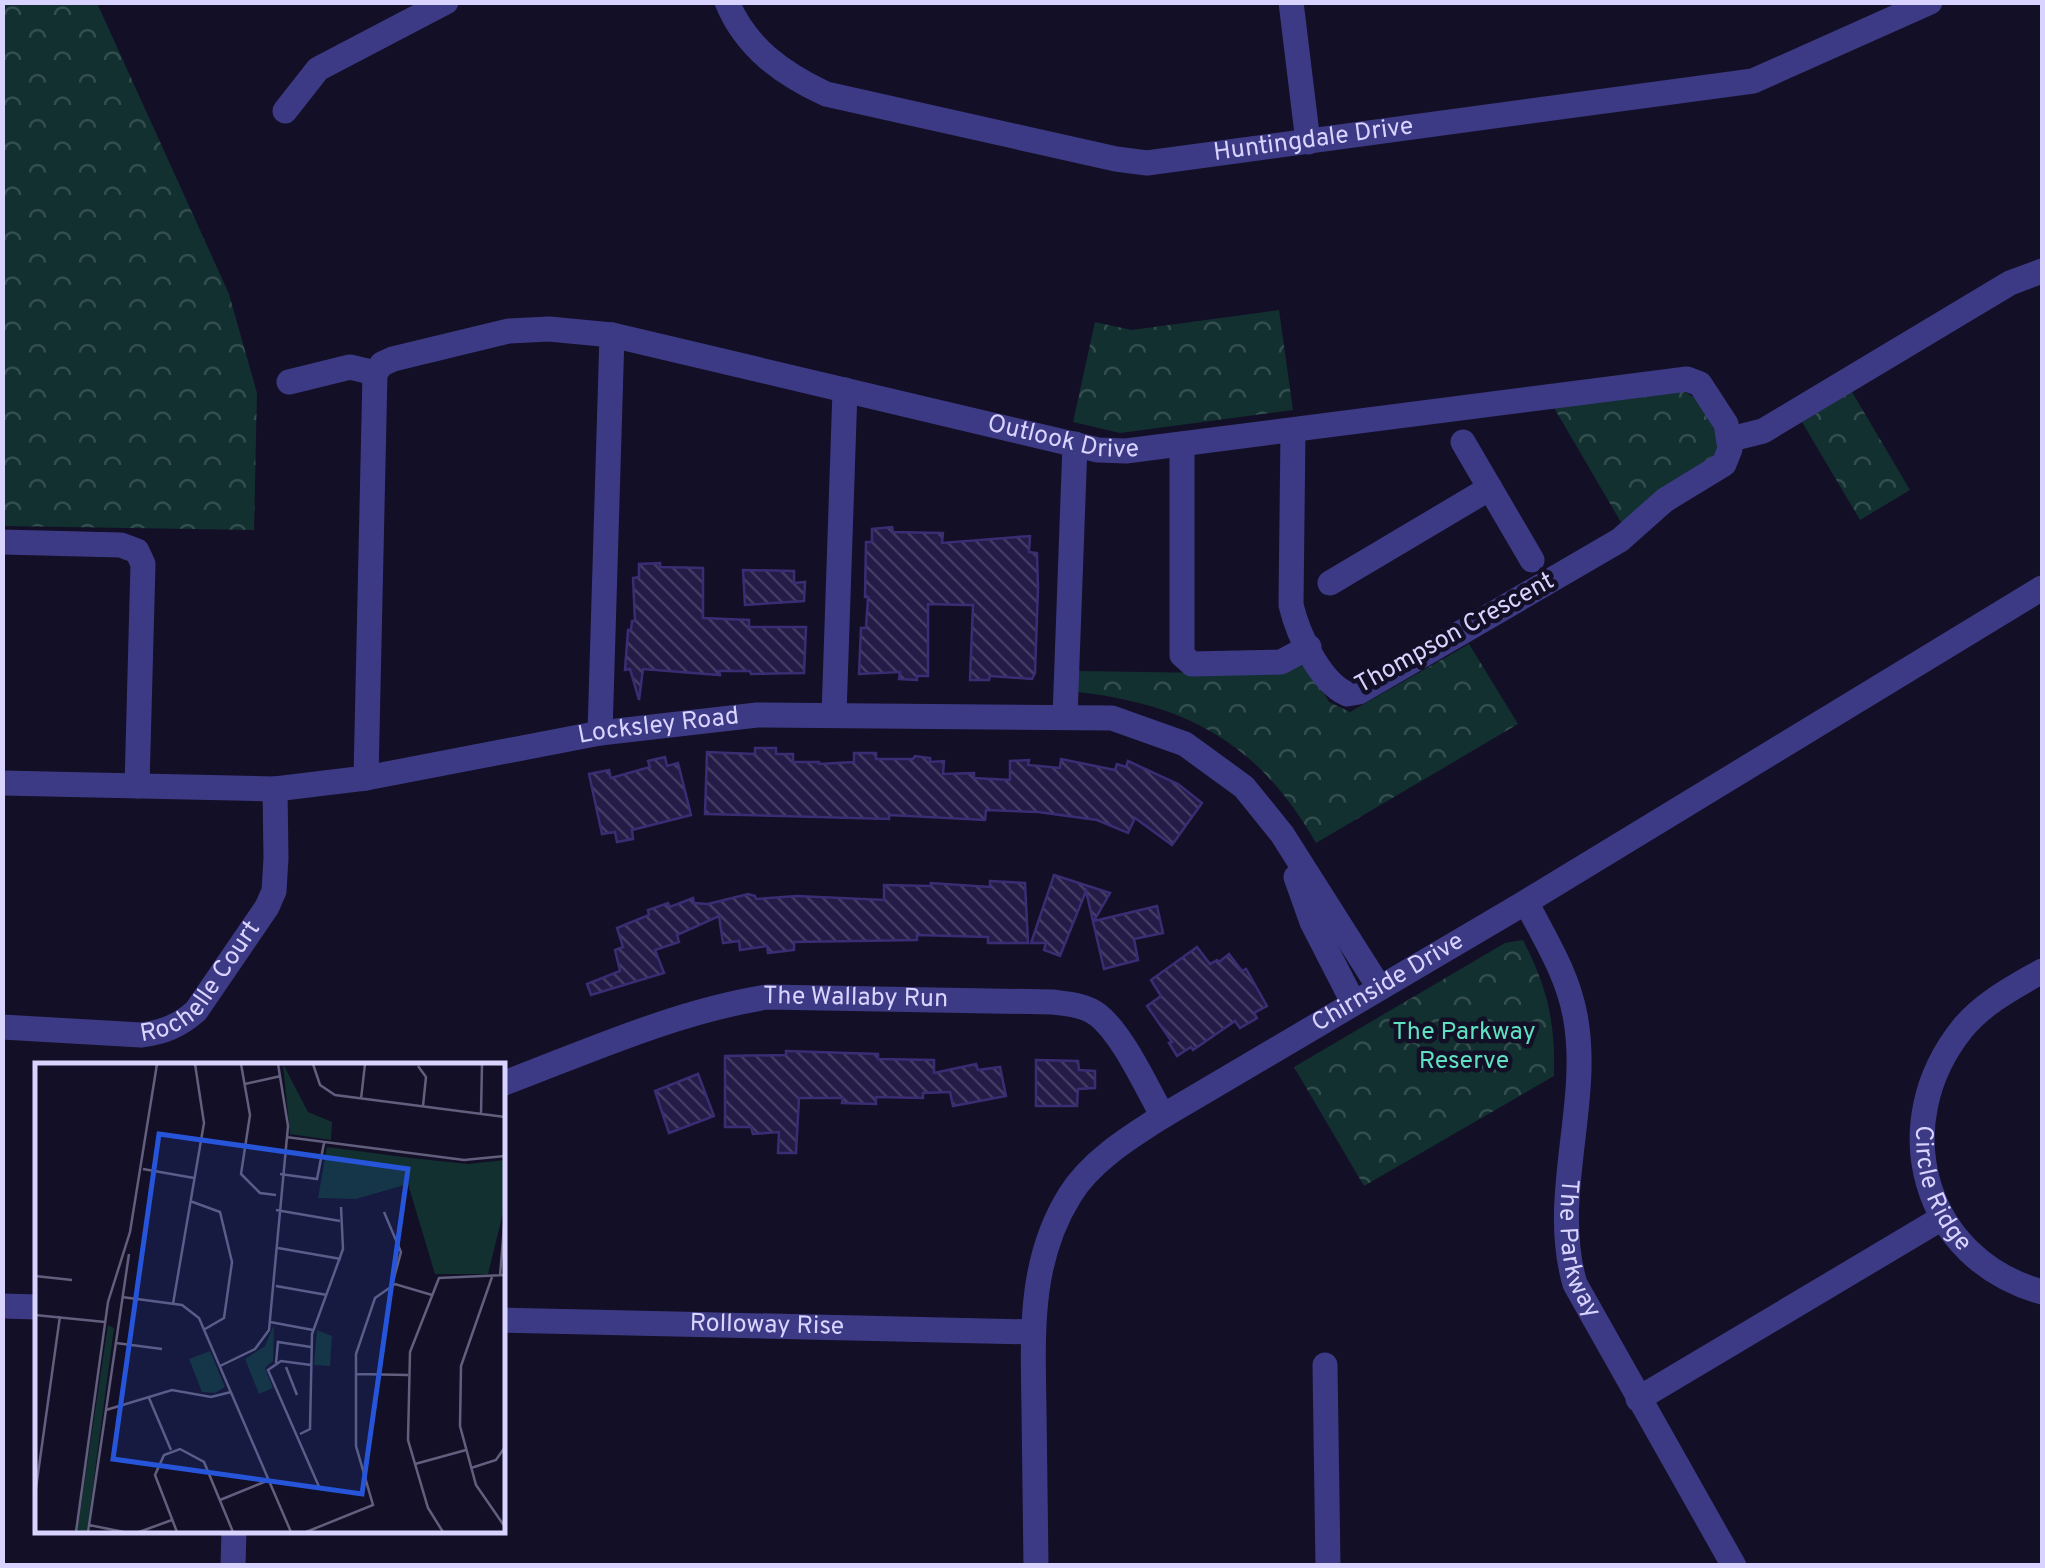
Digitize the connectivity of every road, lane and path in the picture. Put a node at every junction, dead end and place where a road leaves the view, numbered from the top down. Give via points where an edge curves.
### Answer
1 (446, 2) edge
2 (728, 2) edge
3 (1291, 2) edge
4 (1930, 2) edge
5 (285, 111) dead end
6 (1308, 142) junction
7 (2042, 271) edge
8 (612, 336) junction
9 (375, 373) junction
10 (288, 382) dead end
11 (844, 390) junction
12 (1293, 430) junction
13 (1731, 438) junction
14 (1463, 442) dead end
15 (1075, 444) junction
16 (1182, 444) junction
17 (1490, 488) junction
18 (2, 542) edge
19 (1532, 560) dead end
20 (1330, 583) dead end
21 (2041, 592) edge
22 (1309, 648) junction
23 (834, 715) junction
24 (1065, 717) junction
25 (600, 733) junction
26 (366, 778) junction
27 (2, 783) edge
28 (137, 786) junction
29 (275, 789) junction
30 (1282, 834) junction
31 (1526, 902) junction
32 (2042, 970) edge
33 (1378, 988) junction
34 (1353, 1002) junction
35 (2, 1027) edge
36 (505, 1083) edge
37 (1163, 1116) junction
38 (1942, 1218) junction
39 (2042, 1292) edge
40 (2, 1306) edge
41 (35, 1307) edge
42 (505, 1320) edge
43 (1032, 1332) junction
44 (1326, 1365) dead end
45 (1638, 1399) junction
46 (234, 1533) edge
47 (233, 1566) edge
48 (1036, 1566) edge
49 (1328, 1566) edge
50 (1734, 1566) edge

1 - 5 street via 318,69
2 - 6 street, Huntingdale Drive via 758,52 826,94 1147,163
3 - 6 street
4 - 6 street, Huntingdale Drive via 1753,80
7 - 13 street via 2010,283 1763,431
8 - 9 street, Outlook Drive via 508,331 392,360
8 - 11 street, Outlook Drive
8 - 25 street
9 - 10 street, Outlook Drive via 350,367
9 - 26 street
11 - 15 street, Outlook Drive
11 - 23 street
12 - 13 street, Outlook Drive via 1687,379 1705,390
12 - 16 street, Outlook Drive
12 - 22 street, Thompson Crescent via 1290,589 1294,618
13 - 22 street, Thompson Crescent via 1724,464 1665,500 1620,540 1360,692 1335,688
14 - 17 street
15 - 16 street, Outlook Drive via 1126,451
15 - 24 street
16 - 22 street via 1182,656 1192,664 1281,662
17 - 19 street
17 - 20 street
18 - 28 street via 121,545 137,552
21 - 31 street, Chirnside Drive
23 - 24 street, Locksley Road
23 - 25 street, Locksley Road via 737,717
24 - 30 street, Locksley Road via 1112,718 1185,744 1244,787
25 - 26 street, Locksley Road
26 - 29 street, Locksley Road
27 - 28 street, Locksley Road
28 - 29 street, Locksley Road
29 - 35 street, Rochelle Court via 274,891 184,1022 142,1035
30 - 33 street, Locksley Road
30 - 34 street, Locksley Road via 1312,922
31 - 33 street, Chirnside Drive
31 - 45 street, The Parkway via 1568,983 1576,1019 1566,1250 1585,1307
32 - 38 street, Circle Ridge via 1986,1006 1935,1071 1920,1131
33 - 34 street, Chirnside Drive
34 - 37 street, Chirnside Drive
36 - 37 street, The Wallaby Run via 724,1004 767,998 1053,1002 1098,1015
37 - 43 street, Chirnside Drive via 1127,1138 1070,1193 1036,1280
38 - 39 street, Circle Ridge via 1977,1258
38 - 45 street
40 - 41 street
42 - 43 street, Rolloway Rise
43 - 48 street, Chirnside Drive
44 - 49 street
45 - 50 street, The Parkway
46 - 47 street

